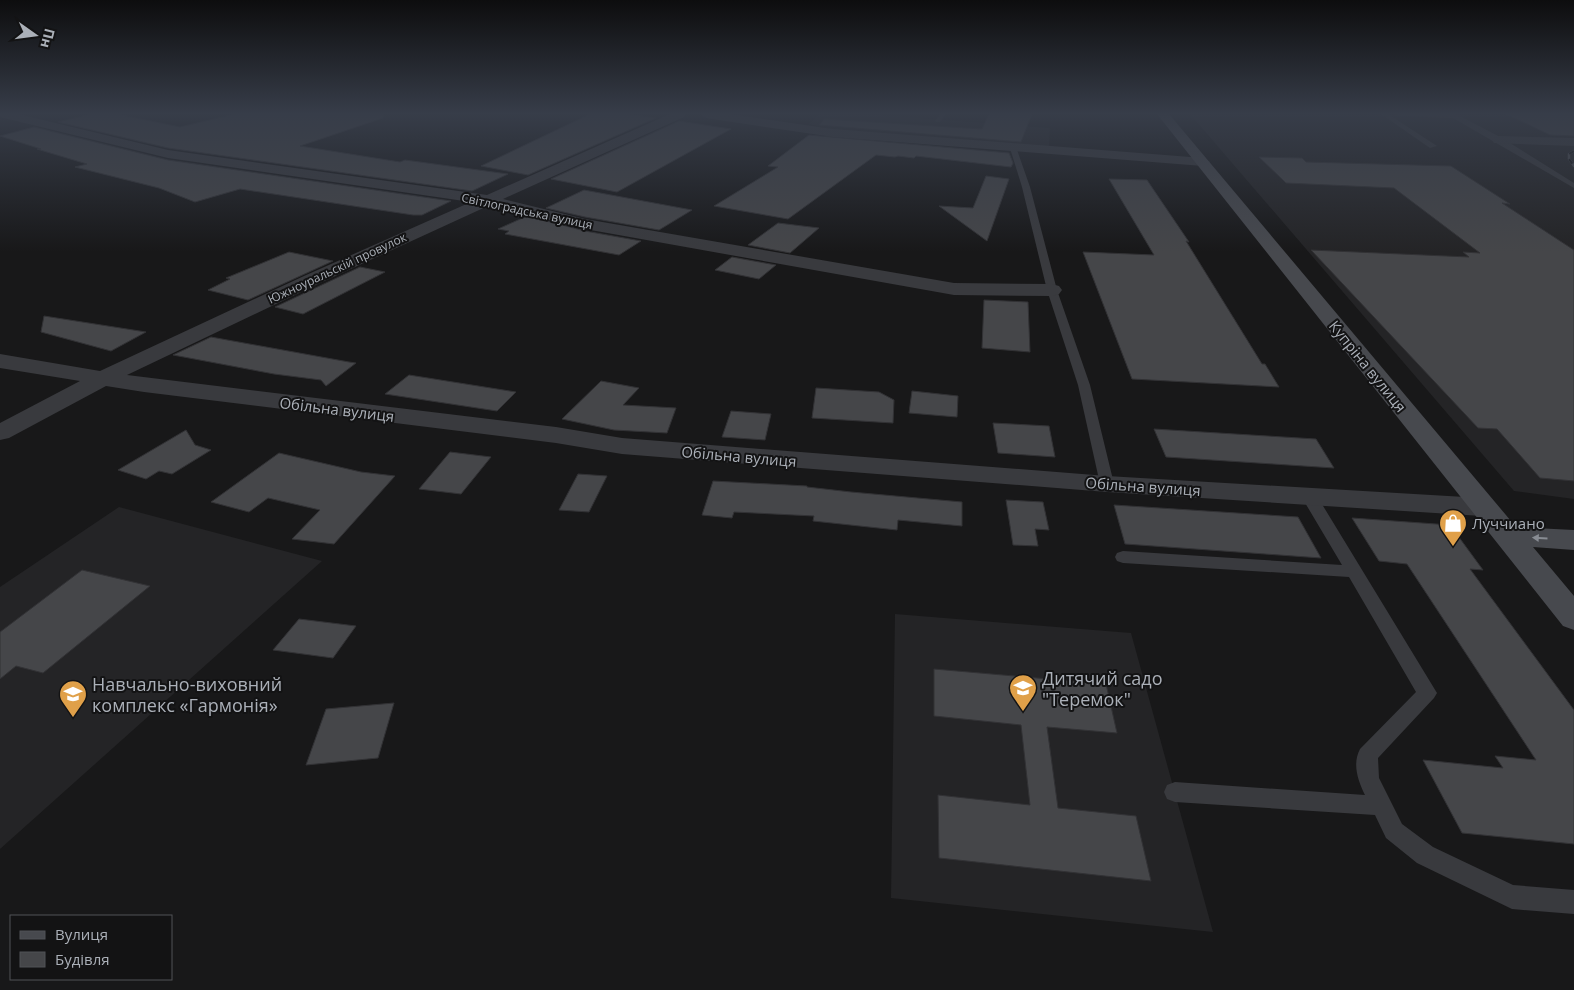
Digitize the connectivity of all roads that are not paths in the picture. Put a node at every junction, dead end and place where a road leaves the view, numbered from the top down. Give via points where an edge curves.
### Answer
1 (211, 160) edge
2 (576, 160) edge
3 (1017, 160) edge
4 (1180, 160) edge
5 (1532, 160) edge
6 (1203, 162) joint
7 (1574, 186) edge
8 (487, 200) junction
9 (1052, 290) junction
10 (0, 361) edge
11 (103, 378) junction
12 (0, 433) edge
13 (1107, 484) junction
14 (1309, 496) junction
15 (1482, 507) junction
16 (1506, 536) junction
17 (1574, 540) edge
18 (1123, 557) dead end
19 (1355, 572) junction
20 (1574, 618) edge
21 (1175, 792) dead end
22 (1382, 806) junction
23 (1574, 902) edge

1 - 8 street, Світлоградська вулиця
2 - 8 street, Южноуральскій провулок
3 - 9 lane
4 - 6 street
5 - 7 lane
6 - 15 main road, Купріна вулиця
8 - 9 street, Світлоградська вулиця via 585,224 954,289
8 - 11 street, Южноуральскій провулок
9 - 13 lane via 1084,385
10 - 11 street, Обільна вулиця
11 - 12 street, Южноуральскій провулок
11 - 13 street, Обільна вулиця via 622,446
13 - 14 street, Обільна вулиця
14 - 15 street, Обільна вулиця
14 - 19 lane
15 - 16 main road, Купріна вулиця
17 -> 16 main road
16 - 20 main road, Купріна вулиця
18 - 19 lane
19 - 22 lane via 1427,693 1367,756 1368,779
21 - 22 lane
22 - 23 lane via 1394,831 1425,854 1512,897

